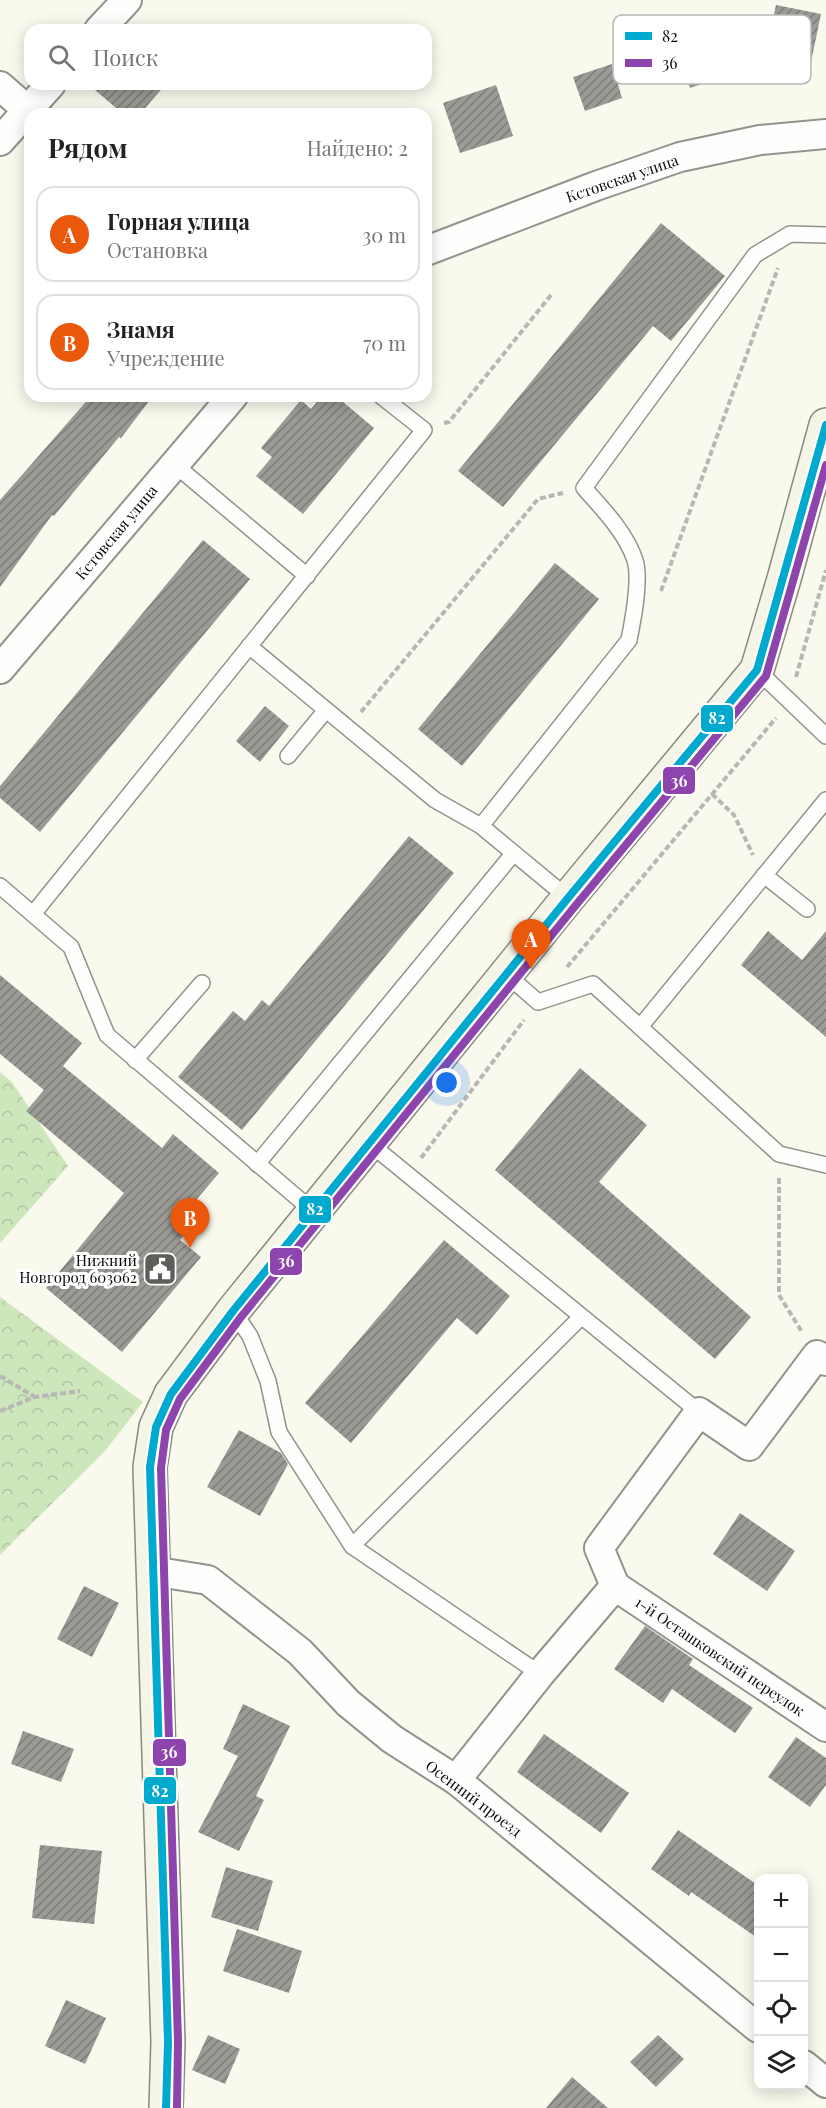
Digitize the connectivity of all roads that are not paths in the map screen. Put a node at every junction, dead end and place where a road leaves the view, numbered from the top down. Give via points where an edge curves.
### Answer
1 (127, 0) edge
2 (105, 24) edge
3 (0, 86) edge
4 (46, 90) edge
5 (25, 108) edge
6 (33, 108) edge
7 (24, 118) edge
8 (826, 134) edge
9 (0, 141) edge
10 (826, 235) edge
11 (432, 249) edge
12 (228, 402) edge
13 (389, 402) edge
14 (826, 425) edge
15 (174, 464) junction
16 (307, 576) junction
17 (249, 646) junction
18 (0, 669) edge
19 (756, 670) junction
20 (326, 710) junction
21 (826, 736) edge
22 (288, 756) dead end
23 (826, 800) edge
24 (482, 826) junction
25 (513, 854) junction
26 (764, 875) junction
27 (0, 886) edge
28 (568, 898) junction
29 (807, 909) dead end
30 (33, 914) junction
31 (506, 974) junction
32 (202, 982) dead end
33 (640, 1027) junction
34 (135, 1060) junction
35 (369, 1143) junction
36 (257, 1164) junction
37 (826, 1165) edge
38 (314, 1212) junction
39 (233, 1311) junction
40 (581, 1317) junction
41 (821, 1358) edge
42 (699, 1412) junction
43 (352, 1545) junction
44 (152, 1571) junction
45 (615, 1586) junction
46 (540, 1674) junction
47 (826, 1727) edge
48 (456, 1780) junction
49 (754, 2024) edge
50 (808, 2068) edge
51 (826, 2083) edge
52 (166, 2108) edge

1 - 2 street
3 - 5 street
4 - 6 street
7 - 9 street
8 - 11 street, Кстовская улица via 760,140 680,157
10 - 24 lane via 790,234 755,255 584,488 614,521 635,562 636,603 629,640
12 - 15 street, Кстовская улица
13 - 16 lane via 424,430
14 - 19 main road
15 - 16 lane
15 - 18 street, Кстовская улица
16 - 17 lane
17 - 20 lane
17 - 30 lane
19 - 21 lane
19 - 28 main road
20 - 22 lane
20 - 24 lane via 435,800
23 - 26 lane
24 - 25 lane
25 - 28 lane
25 - 36 lane
26 - 29 lane
26 - 33 lane
27 - 30 lane
28 - 31 main road
30 - 34 lane via 71,947 107,1035
31 - 33 lane via 538,1002 593,984
31 - 35 main road
32 - 34 lane
33 - 37 lane via 779,1154
34 - 36 lane
35 - 38 main road
35 - 40 lane
36 - 38 lane
38 - 39 main road
39 - 43 lane via 250,1336 264,1372 279,1432
39 - 44 main road via 171,1394 156,1426 150,1467
40 - 42 lane
40 - 43 lane
41 - 42 street via 749,1446
42 - 45 street via 599,1548
43 - 46 lane
44 - 48 street, Осенний проезд via 208,1580 300,1652 348,1703 392,1739
44 - 52 main road via 168,2042
45 - 46 street
45 - 47 street, 1-й Осташковский переулок
46 - 48 street
48 - 49 street, Осенний проезд
50 - 51 street

